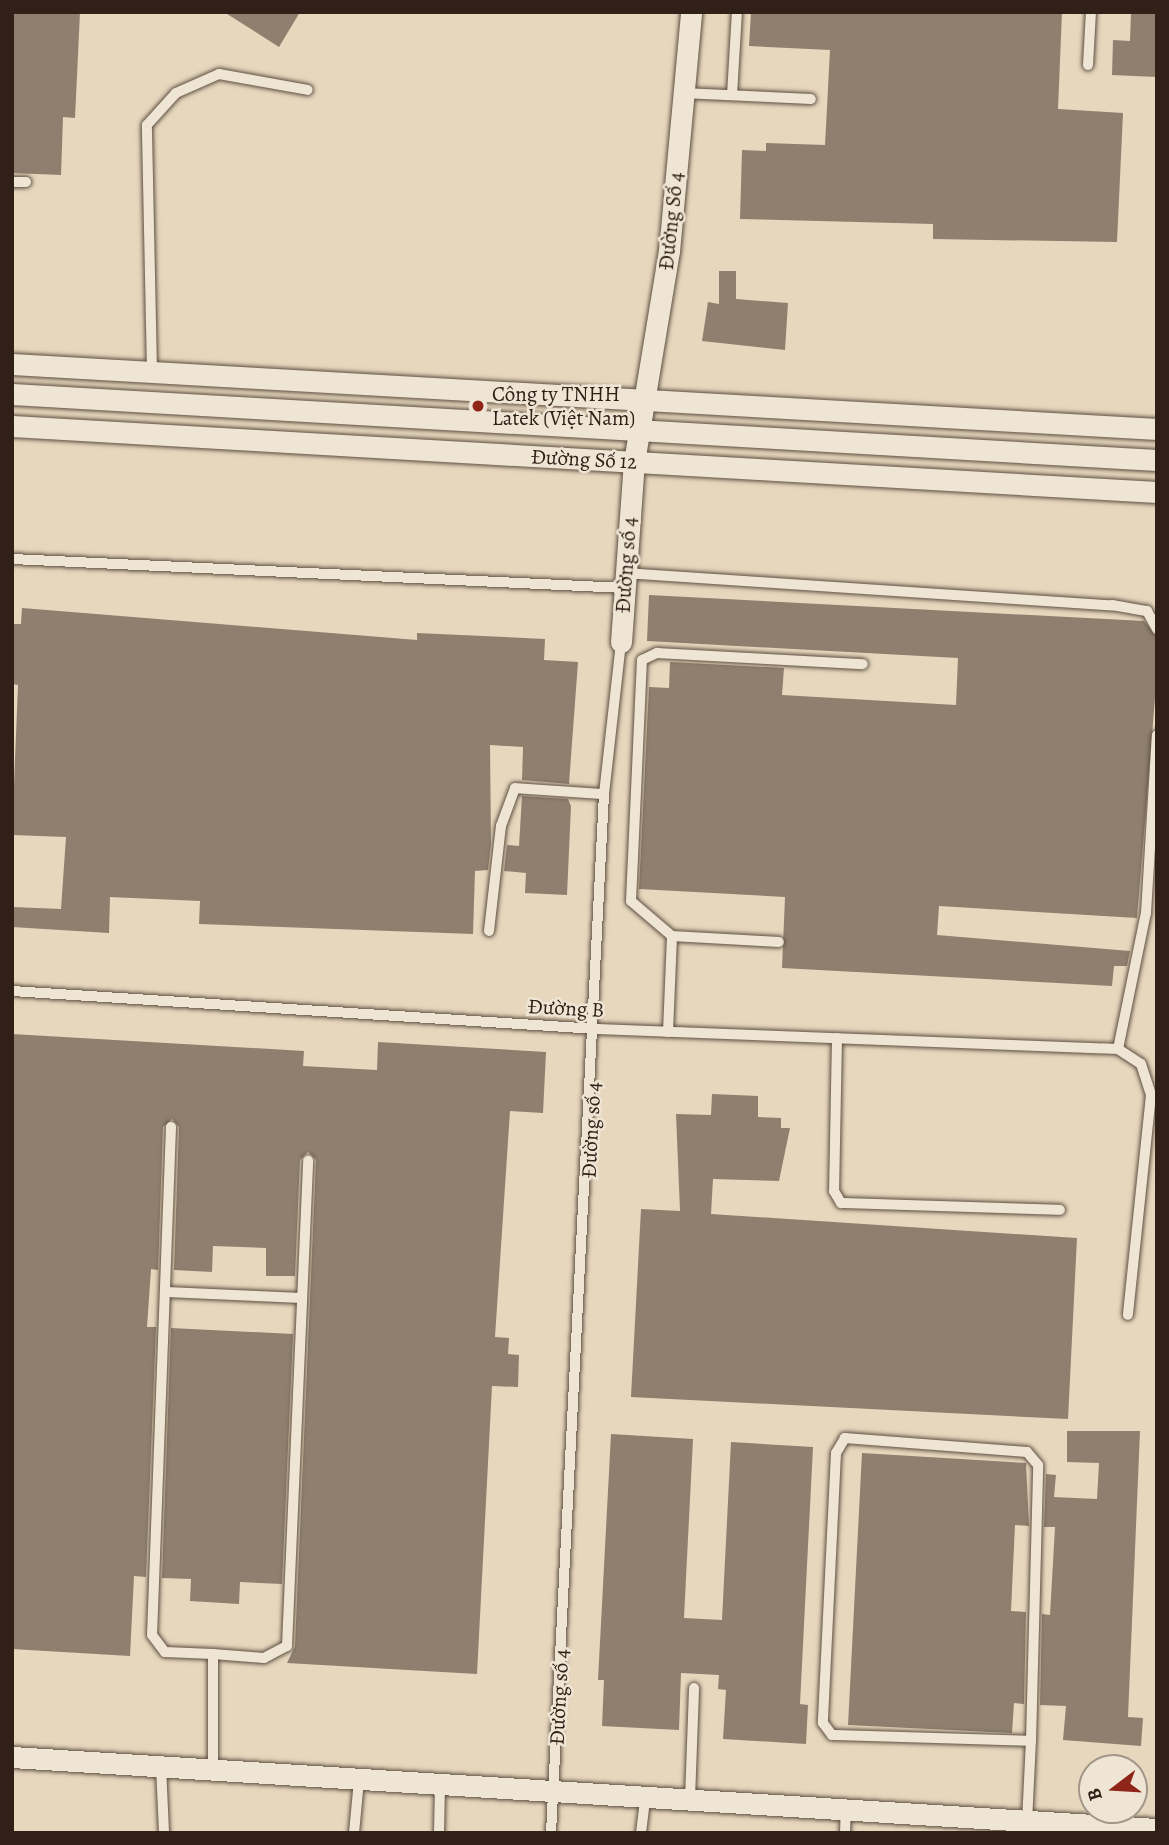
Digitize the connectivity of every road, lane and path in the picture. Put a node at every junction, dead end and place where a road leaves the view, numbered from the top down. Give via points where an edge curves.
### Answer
1 (691, 12) edge
2 (737, 12) edge
3 (1091, 12) edge
4 (1088, 65) dead end
5 (308, 90) dead end
6 (683, 93) junction
7 (732, 96) junction
8 (811, 99) dead end
9 (12, 181) edge
10 (26, 182) dead end
11 (12, 364) edge
12 (152, 371) junction
13 (12, 394) edge
14 (645, 399) junction
15 (12, 426) edge
16 (638, 429) junction
17 (1157, 429) edge
18 (1157, 460) edge
19 (634, 461) junction
20 (1157, 492) edge
21 (12, 559) edge
22 (624, 581) junction
23 (1157, 629) edge
24 (621, 642) joint
25 (863, 664) dead end
26 (1157, 735) edge
27 (604, 794) junction
28 (489, 931) dead end
29 (672, 936) junction
30 (779, 942) dead end
31 (12, 991) edge
32 (597, 1029) junction
33 (668, 1032) junction
34 (838, 1038) junction
35 (1118, 1049) junction
36 (171, 1127) dead end
37 (308, 1160) dead end
38 (1060, 1210) dead end
39 (166, 1292) junction
40 (302, 1298) junction
41 (1128, 1315) dead end
42 (213, 1654) junction
43 (694, 1688) dead end
44 (1031, 1741) junction
45 (12, 1757) edge
46 (160, 1766) junction
47 (213, 1770) junction
48 (359, 1780) junction
49 (440, 1785) junction
50 (553, 1792) junction
51 (645, 1798) junction
52 (690, 1799) junction
53 (846, 1806) junction
54 (1027, 1822) junction
55 (1157, 1829) edge
56 (164, 1833) edge
57 (354, 1833) edge
58 (439, 1833) edge
59 (551, 1833) edge
60 (641, 1833) edge
61 (845, 1833) edge

1 - 6 street, Đường Số 4
2 - 7 lane
3 - 4 lane
5 - 12 lane via 219,74 176,93 147,125
6 - 7 lane
6 - 14 street, Đường Số 4 via 669,251
7 - 8 lane
9 - 10 lane
11 - 12 street
12 - 14 street
13 - 16 street, Đường Số 12
14 - 16 street, Đường Số 4
14 - 17 street
15 - 19 street, Đường Số 12
16 - 18 street, Đường Số 12
16 - 19 street, Đường số 4
19 - 20 street, Đường Số 12
19 - 22 street, Đường số 4
21 - 22 lane
22 - 23 lane via 1112,605 1147,611
22 - 24 street, Đường số 4
24 - 27 lane, Đường số 4
25 - 29 lane via 657,653 642,660 631,901
26 - 35 lane via 1146,913
27 - 28 lane via 515,788 501,826
27 - 32 lane, Đường số 4
29 - 30 lane
29 - 33 lane
31 - 32 lane, Đường B
32 - 33 lane, Đường B
32 - 50 lane, Đường số 4
33 - 34 lane, Đường B
34 - 35 lane, Đường B
34 - 38 lane via 834,1191 841,1203
35 - 41 lane via 1141,1064 1152,1094
36 - 39 lane
37 - 40 lane
39 - 40 lane
39 - 42 lane via 152,1635 165,1652
40 - 42 lane via 287,1646 264,1658
42 - 47 lane
43 - 52 lane
44 - 44 lane via 1038,1465 1027,1452 845,1438 836,1453 823,1723 832,1735
44 - 54 lane
45 - 46 street
46 - 47 street
46 - 56 lane
47 - 48 street
48 - 49 street
48 - 57 lane
49 - 50 street
49 - 58 lane
50 - 51 street
50 - 59 lane, Đường số 4
51 - 52 street
51 - 60 lane
52 - 53 street
53 - 54 street
53 - 61 lane
54 - 55 street

